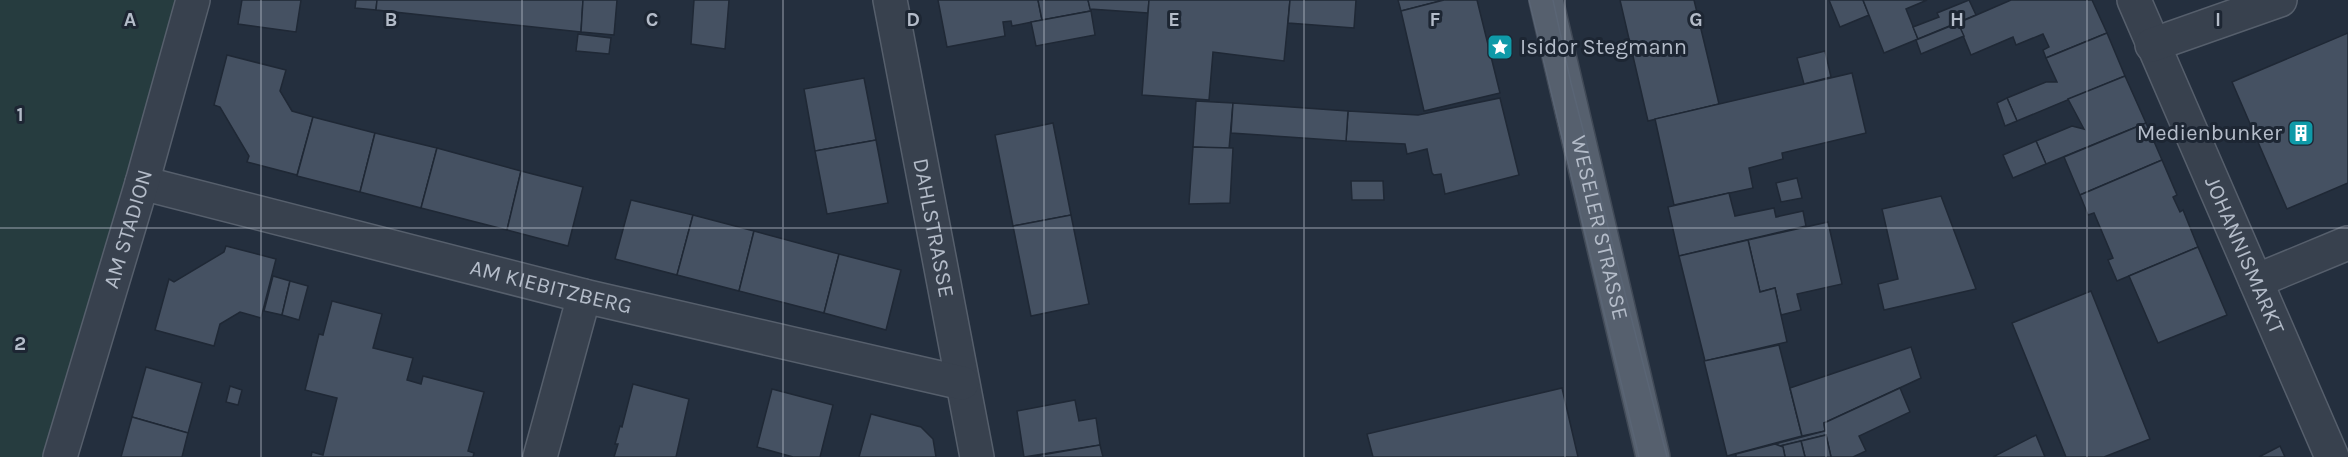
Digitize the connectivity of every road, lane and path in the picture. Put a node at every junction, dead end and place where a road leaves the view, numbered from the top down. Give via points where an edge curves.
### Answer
1 (193, 0) edge
2 (890, 0) edge
3 (1546, 0) edge
4 (2134, 0) edge
5 (2280, 0) edge
6 (2152, 45) junction
7 (142, 183) junction
8 (2348, 243) edge
9 (2256, 281) junction
10 (584, 296) junction
11 (962, 383) junction
12 (60, 457) edge
13 (540, 457) edge
14 (977, 457) edge
15 (1653, 457) edge
16 (2332, 457) edge

1 - 7 street, AM STADION
2 - 11 street, DAHLSTRASSE
3 - 15 main road, WESELER STRASSE
4 - 6 street, JOHANNISMARKT
5 - 6 street
6 - 9 street, JOHANNISMARKT
7 - 10 street, AM KIEBITZBERG
7 - 12 street, AM STADION
8 - 9 street
9 - 16 street, JOHANNISMARKT
10 - 11 street, AM KIEBITZBERG
10 - 13 street
11 - 14 street, DAHLSTRASSE

